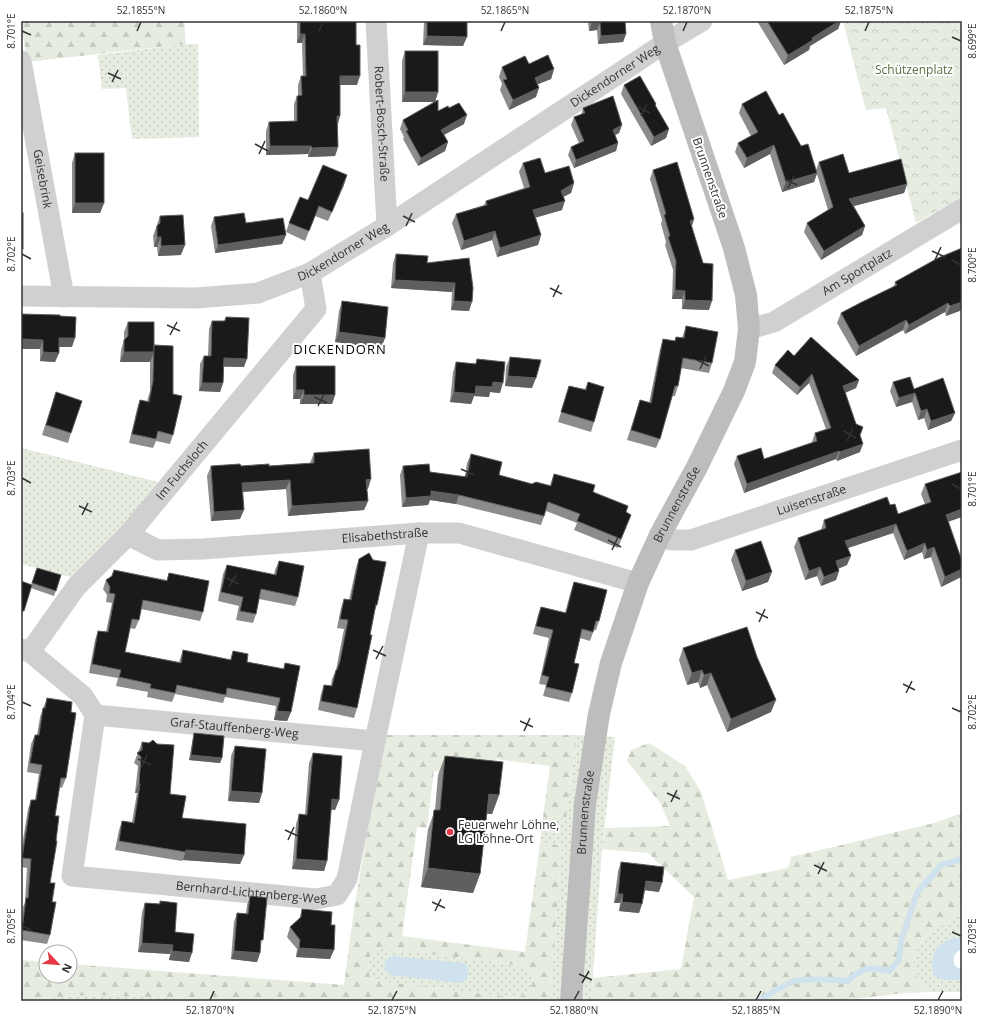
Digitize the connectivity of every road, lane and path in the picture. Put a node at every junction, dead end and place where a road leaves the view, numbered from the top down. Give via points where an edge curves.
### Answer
1 (376, 21) edge
2 (660, 21) edge
3 (702, 21) edge
4 (665, 43) junction
5 (21, 61) edge
6 (962, 209) edge
7 (387, 226) junction
8 (310, 273) junction
9 (21, 296) edge
10 (64, 297) junction
11 (749, 329) junction
12 (962, 450) edge
13 (419, 533) junction
14 (128, 535) junction
15 (660, 535) junction
16 (638, 583) junction
17 (25, 651) edge
18 (95, 715) junction
19 (374, 741) junction
20 (571, 1001) edge

1 - 7 street, Robert-Bosch-Straße
2 - 4 street, Brunnenstraße
3 - 4 street, Dickendorner Weg
4 - 7 street, Dickendorner Weg
4 - 11 street, Brunnenstraße via 734,248 746,295
5 - 10 street, Geisebrink
6 - 11 street, Am Sportplatz via 774,322
7 - 8 street, Dickendorner Weg
8 - 10 street, Dickendorner Weg via 258,293 196,298
8 - 14 street, Im Fuchsloch via 316,308
9 - 10 street, Dickendorner Weg
11 - 15 street, Brunnenstraße via 745,362 734,391
12 - 15 street, Luisenstraße via 691,540 671,540
13 - 14 street, Elisabethstraße via 158,550
13 - 16 street, Elisabethstraße via 459,533
13 - 19 street, Bernhard-Lichtenberg-Weg
14 - 17 street, Im Fuchsloch via 76,587
15 - 16 street, Brunnenstraße
16 - 20 street, Brunnenstraße via 611,663 599,714 585,804
17 - 18 street via 83,696
18 - 19 street, Graf-Stauffenberg-Weg
18 - 19 street, Bernhard-Lichtenberg-Weg via 72,876 316,899 337,895 347,879

